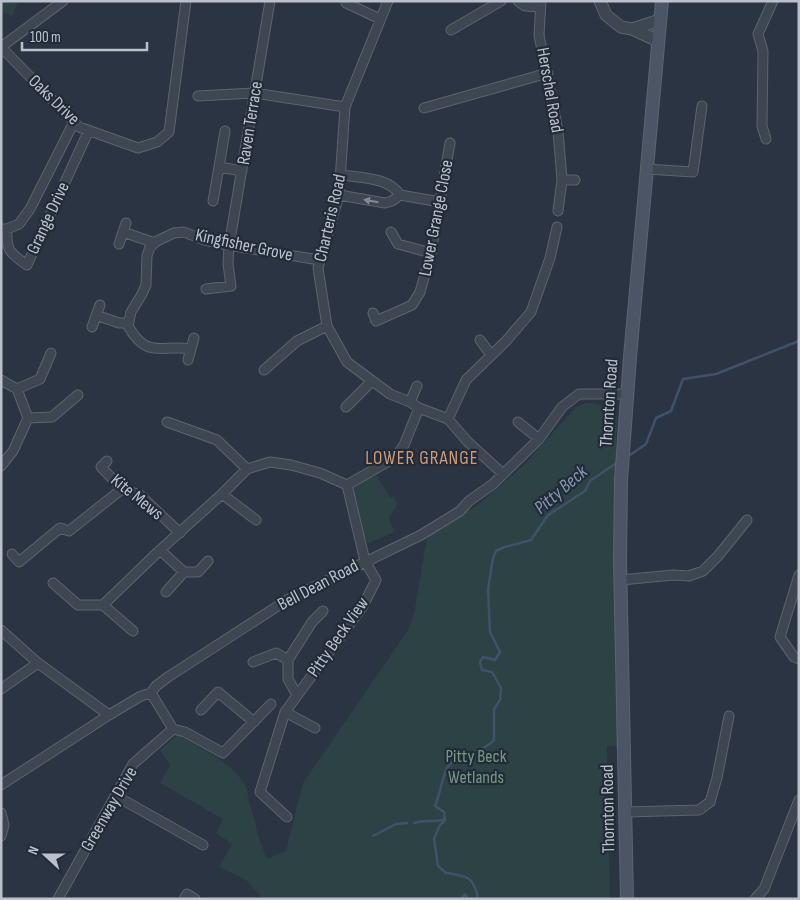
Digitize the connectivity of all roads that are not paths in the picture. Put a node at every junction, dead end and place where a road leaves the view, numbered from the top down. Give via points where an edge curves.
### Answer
1 (63, 1) edge
2 (186, 1) edge
3 (270, 1) edge
4 (388, 1) edge
5 (501, 1) edge
6 (518, 1) edge
7 (600, 1) edge
8 (662, 1) edge
9 (773, 1) edge
10 (346, 3) dead end
11 (540, 4) edge
12 (380, 19) junction
13 (660, 20) junction
14 (632, 29) junction
15 (451, 30) dead end
16 (658, 41) junction
17 (1, 47) edge
18 (548, 73) junction
19 (254, 94) junction
20 (198, 96) dead end
21 (702, 106) dead end
22 (345, 107) junction
23 (424, 108) dead end
24 (74, 122) junction
25 (89, 130) junction
26 (225, 131) dead end
27 (766, 139) dead end
28 (450, 143) dead end
29 (219, 167) junction
30 (646, 169) junction
31 (242, 171) junction
32 (342, 175) junction
33 (562, 180) junction
34 (575, 180) dead end
35 (339, 195) junction
36 (400, 195) junction
37 (213, 202) dead end
38 (440, 202) junction
39 (558, 211) dead end
40 (126, 223) dead end
41 (557, 228) dead end
42 (4, 229) edge
43 (123, 232) junction
44 (391, 232) dead end
45 (155, 243) junction
46 (119, 244) dead end
47 (229, 246) junction
48 (431, 252) junction
49 (319, 260) junction
50 (206, 289) dead end
51 (100, 305) dead end
52 (373, 313) dead end
53 (96, 316) junction
54 (128, 323) junction
55 (327, 326) junction
56 (92, 327) dead end
57 (194, 338) dead end
58 (480, 340) dead end
59 (191, 349) junction
60 (51, 353) dead end
61 (491, 355) junction
62 (188, 360) dead end
63 (264, 370) dead end
64 (1, 380) edge
65 (372, 381) junction
66 (417, 386) dead end
67 (17, 389) junction
68 (627, 394) junction
69 (78, 395) dead end
70 (410, 402) junction
71 (346, 407) dead end
72 (419, 408) junction
73 (28, 418) junction
74 (448, 419) junction
75 (167, 422) dead end
76 (518, 422) dead end
77 (539, 439) junction
78 (107, 461) dead end
79 (1, 466) edge
80 (247, 469) junction
81 (503, 474) junction
82 (347, 485) junction
83 (122, 488) junction
84 (222, 494) junction
85 (256, 520) dead end
86 (748, 520) dead end
87 (180, 533) junction
88 (160, 550) junction
89 (12, 554) dead end
90 (208, 561) dead end
91 (365, 561) junction
92 (184, 572) junction
93 (799, 575) edge
94 (621, 580) junction
95 (53, 584) dead end
96 (166, 592) dead end
97 (103, 605) junction
98 (324, 611) dead end
99 (1, 630) edge
100 (133, 631) dead end
101 (799, 659) edge
102 (288, 660) junction
103 (38, 662) junction
104 (253, 662) dead end
105 (1, 689) edge
106 (151, 693) junction
107 (297, 695) junction
108 (271, 704) dead end
109 (201, 710) dead end
110 (285, 712) junction
111 (109, 715) junction
112 (730, 716) dead end
113 (254, 722) junction
114 (172, 728) junction
115 (315, 728) dead end
116 (1, 785) edge
117 (116, 796) junction
118 (799, 800) edge
119 (626, 812) junction
120 (1, 813) edge
121 (287, 817) dead end
122 (1, 836) edge
123 (203, 845) dead end
124 (58, 899) edge
125 (184, 899) edge
126 (195, 899) edge
127 (628, 899) edge
128 (755, 899) edge

1 - 17 street
2 - 25 street, Oaks Drive via 169,132 157,142 138,148
3 - 19 street, Raven Terrace
4 - 12 street, Charteris Road
5 - 15 street
6 - 11 street via 525,6
7 - 14 street via 606,15 622,27
8 - 13 main road, Thornton Road
9 - 27 street via 758,34 763,51 762,126
10 - 12 street
11 - 18 street, Herschel Road via 539,35
12 - 22 street, Charteris Road
13 - 14 street
13 - 16 main road, Thornton Road
14 - 16 street
16 - 30 main road, Thornton Road
17 - 24 street, Oaks Drive
18 - 23 street
18 - 33 street, Herschel Road
19 - 20 street
19 - 22 street
19 - 31 street, Raven Terrace
21 - 30 street via 693,172
22 - 32 street, Charteris Road
24 - 25 street, Oaks Drive
24 - 42 street, Grange Drive via 30,209 19,224
25 - 42 street, Grange Drive via 26,265 11,254
26 - 29 street
28 - 38 street, Lower Grange Close
29 - 31 street
29 - 37 street
30 - 68 main road, Thornton Road
31 - 47 street, Raven Terrace
32 - 35 street, Charteris Road
32 - 36 street via 388,183 396,187
33 - 34 street
33 - 39 street, Herschel Road
36 -> 35 street via 385,203
35 - 49 street, Charteris Road
36 - 38 street
38 - 48 street, Lower Grange Close
40 - 43 street
41 - 61 street via 532,312
43 - 45 street
43 - 46 street
44 - 48 street via 398,244
45 - 47 street, Kingfisher Grove via 174,233 184,232
45 - 54 street via 150,247 148,256 146,285
47 - 49 street, Kingfisher Grove
47 - 50 street, Raven Terrace via 230,286
48 - 52 street, Lower Grange Close via 420,292 412,305 376,321
49 - 55 street, Charteris Road
51 - 53 street
53 - 54 street
53 - 56 street
54 - 59 street via 136,339 149,348
55 - 63 street via 297,342
55 - 65 street, Charteris Road via 346,362
57 - 59 street
58 - 61 street
59 - 62 street
60 - 67 street via 40,379
61 - 74 street via 466,380
64 - 67 street
65 - 70 street, Charteris Road via 390,394
65 - 71 street
66 - 70 street
67 - 73 street
68 - 77 street, Bell Dean Road via 579,394 562,407
68 - 94 main road, Thornton Road via 621,480
69 - 73 street via 52,418
70 - 72 street, Charteris Road
72 - 74 street, Charteris Road
72 - 82 street via 396,457
73 - 79 street via 13,451
74 - 81 street, Charteris Road
75 - 80 street via 217,440
76 - 77 street
77 - 81 street, Bell Dean Road
78 - 83 street, Kite Mews via 101,467
80 - 82 street via 270,462 292,465
80 - 84 street
81 - 91 street, Bell Dean Road via 460,511 421,535
82 - 91 street
83 - 87 street, Kite Mews via 140,496
83 - 89 street via 69,531 60,528 19,562
84 - 85 street
84 - 87 street
86 - 94 street via 703,572 689,576
87 - 88 street
88 - 92 street
88 - 97 street
90 - 92 street via 198,572
91 - 106 street, Bell Dean Road via 287,600 168,677
91 - 107 street, Pitty Beck View via 376,580 363,606
92 - 96 street
93 - 101 street via 780,637
94 - 119 main road, Thornton Road
95 - 97 street via 78,605
97 - 100 street
98 - 102 street via 312,622
99 - 103 street
102 - 104 street via 276,653
102 - 107 street via 288,679
103 - 105 street
103 - 111 street
106 - 111 street, Bell Dean Road
106 - 114 street
107 - 110 street, Pitty Beck View
108 - 113 street
109 - 113 street via 218,692
110 - 115 street
110 - 121 street, Pitty Beck View via 260,792
111 - 116 street, Bell Dean Road
112 - 119 street via 710,802 699,810
113 - 114 street via 222,753
114 - 117 street, Greenway Drive via 133,764
117 - 123 street
117 - 124 street, Greenway Drive
118 - 128 street via 764,889
119 - 127 main road, Thornton Road
120 - 122 street via 4,825
125 - 126 street via 187,894

